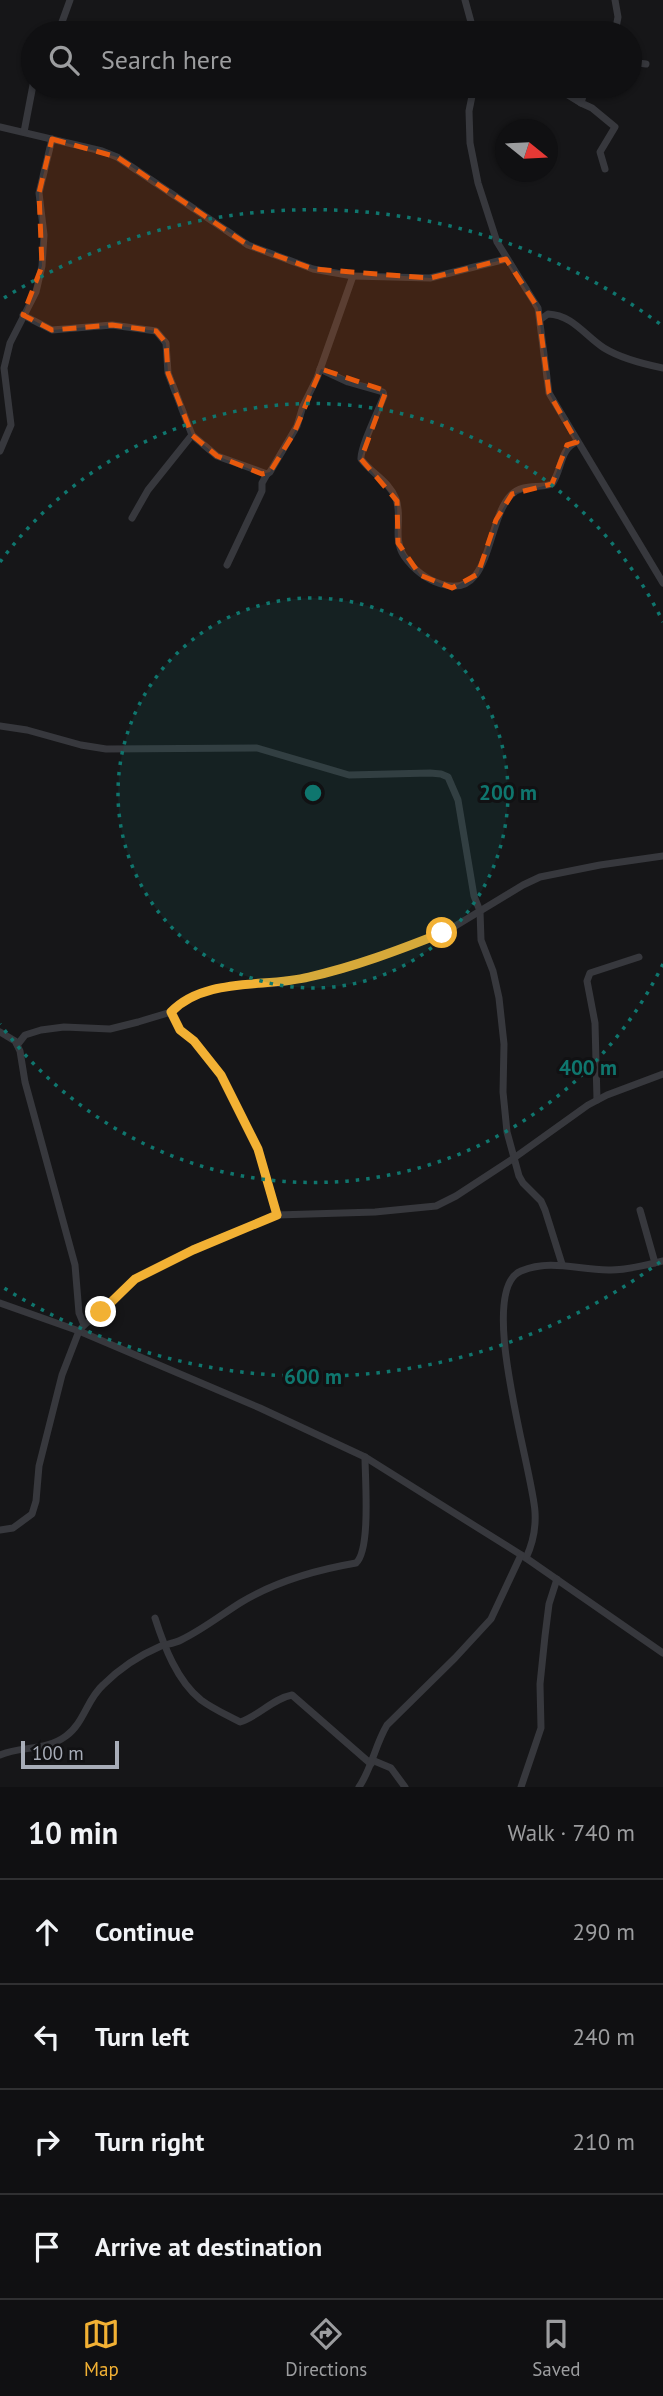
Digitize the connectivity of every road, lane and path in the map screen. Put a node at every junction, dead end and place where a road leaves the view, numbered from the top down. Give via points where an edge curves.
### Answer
1 (70, 0) edge
2 (465, 0) edge
3 (615, 0) edge
4 (62, 21) edge
5 (471, 21) edge
6 (617, 21) edge
7 (642, 64) edge
8 (646, 64) dead end
9 (31, 98) edge
10 (472, 98) edge
11 (573, 98) edge
12 (582, 98) edge
13 (581, 103) junction
14 (0, 127) edge
15 (24, 132) junction
16 (52, 139) junction
17 (605, 169) dead end
18 (506, 260) junction
19 (353, 276) junction
20 (23, 316) junction
21 (541, 319) junction
22 (663, 368) edge
23 (320, 369) junction
24 (192, 435) junction
25 (577, 442) junction
26 (0, 451) edge
27 (267, 474) junction
28 (132, 518) dead end
29 (227, 565) dead end
30 (663, 583) edge
31 (0, 726) edge
32 (663, 856) edge
33 (480, 911) junction
34 (639, 957) dead end
35 (171, 1012) junction
36 (0, 1031) edge
37 (18, 1044) junction
38 (663, 1074) edge
39 (597, 1100) junction
40 (514, 1158) junction
41 (640, 1210) dead end
42 (277, 1215) junction
43 (659, 1262) edge
44 (562, 1264) junction
45 (0, 1303) edge
46 (82, 1328) junction
47 (365, 1457) junction
48 (0, 1530) edge
49 (523, 1556) junction
50 (557, 1579) junction
51 (155, 1618) dead end
52 (164, 1645) junction
53 (663, 1653) edge
54 (0, 1755) edge
55 (371, 1762) junction
56 (359, 1787) edge
57 (405, 1787) edge
58 (521, 1787) edge

1 - 4 street
2 - 5 street
3 - 6 street
7 - 8 street
9 - 15 street
10 - 18 street via 470,143 486,211
11 - 13 street
12 - 13 street
13 - 17 street via 615,127 600,152
14 - 15 street
15 - 16 street
16 - 19 street via 117,158 247,245 313,269
16 - 20 street via 40,193 42,265 36,292
18 - 19 street via 430,278
18 - 21 street
19 - 23 street
20 - 24 street via 51,330 111,325 156,331 166,343 168,373
20 - 26 street via 4,368 11,425
21 - 22 street via 548,314 568,320 618,356
21 - 25 street via 549,393
23 - 25 street via 383,392 361,459 385,481 397,501 398,543 405,556 420,575 452,588 478,574 496,520 512,494 551,484 566,449
23 - 27 street via 294,433
24 - 27 street via 217,456
24 - 28 street
25 - 30 street
27 - 29 street
31 - 33 street via 106,748 257,748 349,775 441,774 454,787 458,800
32 - 33 street via 540,877
33 - 35 street via 442,933 343,968 282,983 222,987 179,1003
33 - 40 street via 481,940 499,998 505,1115
34 - 39 street via 590,974 587,981 595,1023
35 - 37 street via 110,1029 41,1030 25,1035
35 - 42 street via 180,1030 221,1075 258,1149
36 - 37 street
37 - 46 street via 75,1265
38 - 39 street
39 - 40 street
40 - 42 street via 436,1206
40 - 44 street via 523,1184 541,1201
41 - 43 street
42 - 46 street via 135,1279
43 - 44 street via 612,1270
44 - 49 street via 515,1274 503,1303 510,1383 535,1511 534,1537
45 - 46 street
46 - 47 street
46 - 48 street via 62,1375 32,1514 13,1528
47 - 49 street
47 - 52 street via 361,1559 277,1584
49 - 50 street
49 - 55 street via 491,1619 387,1725
50 - 53 street
50 - 58 street via 548,1604 541,1727
51 - 52 street
52 - 54 street via 103,1685 66,1737
52 - 55 street via 183,1680 200,1699 240,1722 292,1695
55 - 56 street
55 - 57 street via 391,1768

